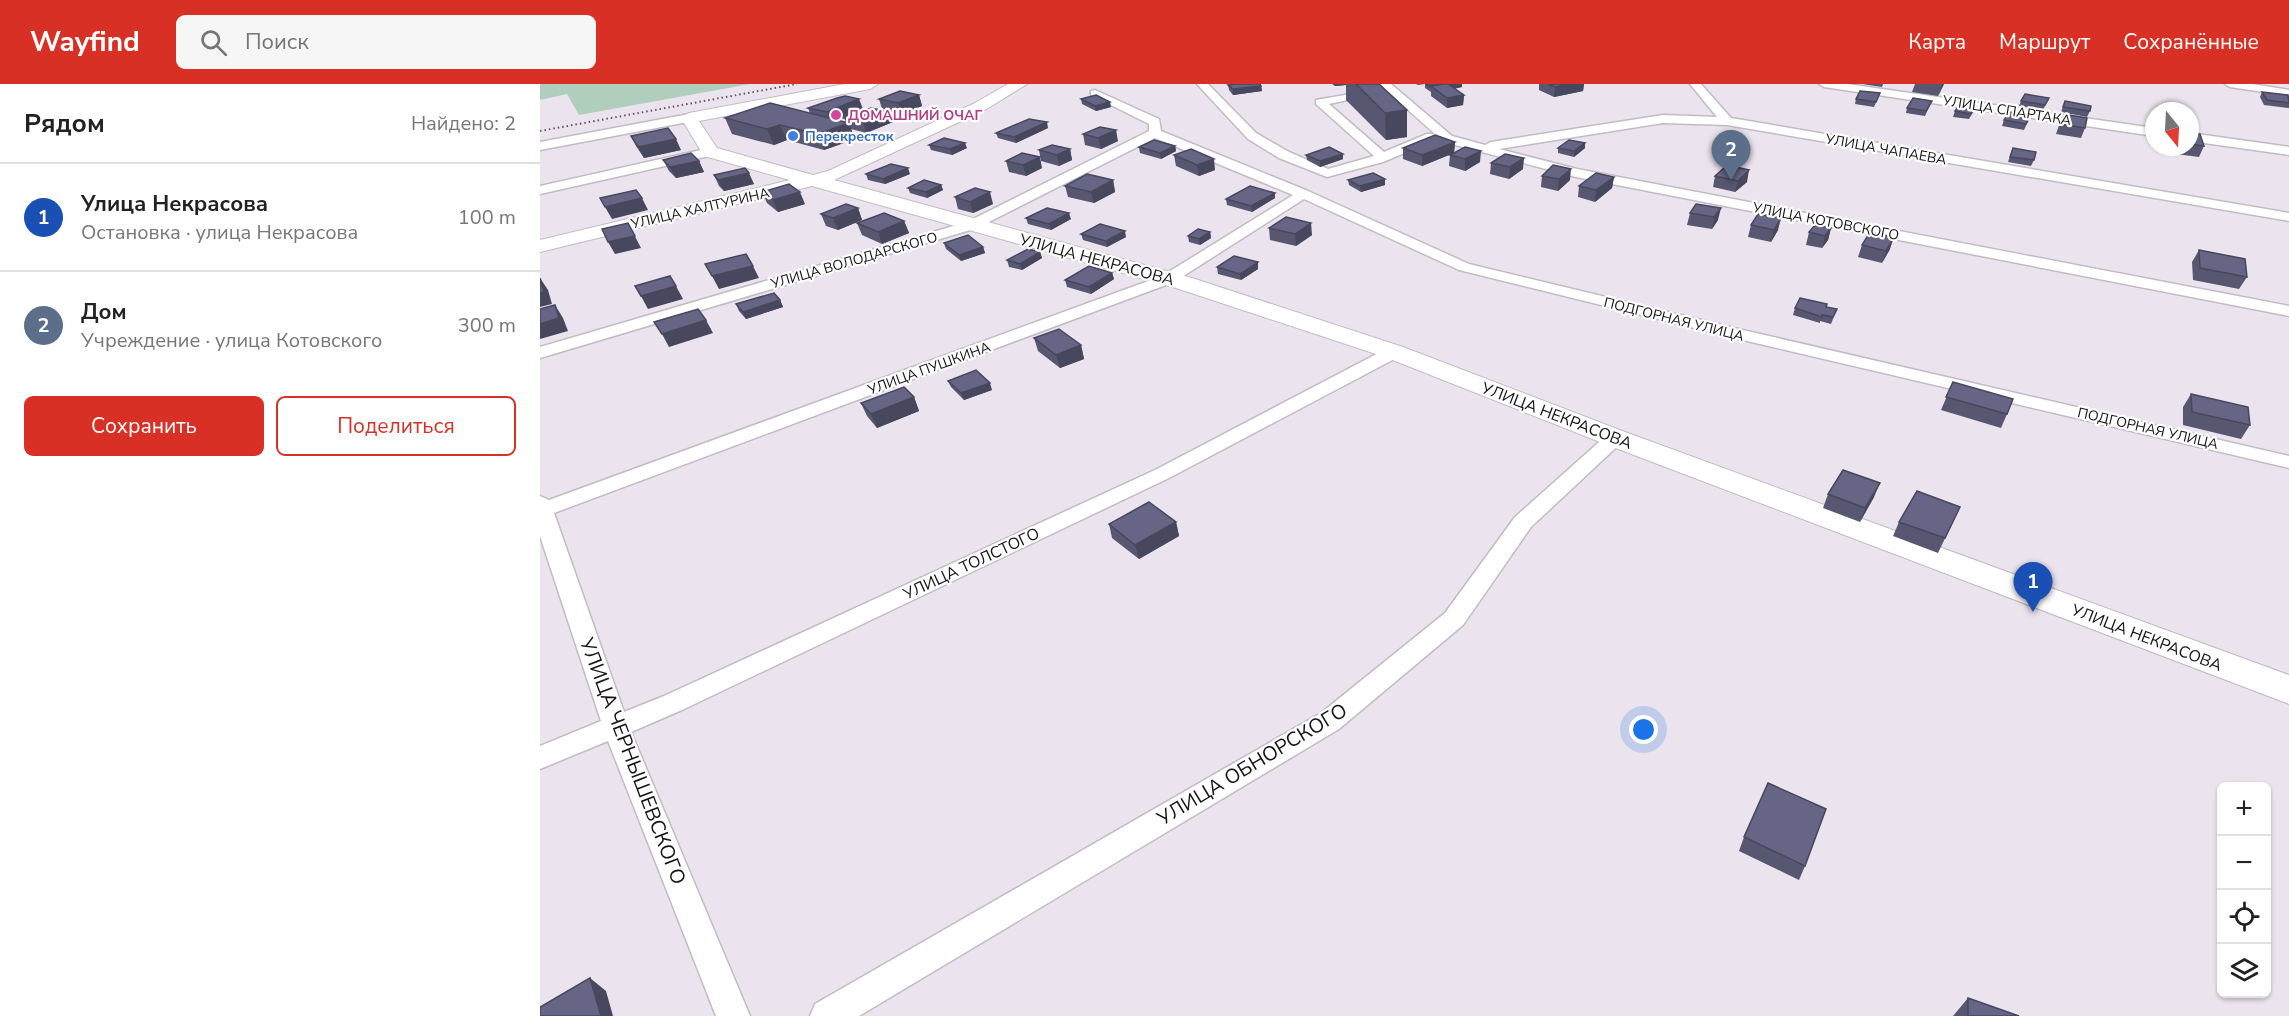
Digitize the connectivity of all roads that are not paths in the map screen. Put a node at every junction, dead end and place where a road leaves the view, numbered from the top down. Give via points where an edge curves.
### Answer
1 (870, 84) edge
2 (1018, 84) edge
3 (1202, 84) edge
4 (1695, 84) edge
5 (1824, 84) edge
6 (2230, 84) edge
7 (1387, 86) edge
8 (1095, 93) edge
9 (2289, 93) edge
10 (689, 118) junction
11 (1727, 121) junction
12 (2145, 131) edge
13 (1155, 133) junction
14 (1441, 133) junction
15 (2199, 138) edge
16 (540, 146) edge
17 (1482, 148) junction
18 (2289, 151) edge
19 (710, 152) junction
20 (1382, 157) junction
21 (812, 181) junction
22 (540, 190) edge
23 (1303, 194) junction
24 (2289, 217) edge
25 (972, 225) junction
26 (540, 246) edge
27 (1168, 279) junction
28 (2289, 311) edge
29 (1395, 352) junction
30 (540, 353) edge
31 (1615, 438) junction
32 (2289, 462) edge
33 (541, 508) edge
34 (2289, 690) edge
35 (616, 727) junction
36 (540, 758) edge
37 (733, 1016) edge
38 (826, 1016) edge

1 - 10 main road
2 - 21 main road, УЛИЦА ХАЛТУРИНА via 979,107 834,175
3 - 20 street via 1252,136 1327,173
4 - 11 street
5 - 12 street, УЛИЦА СПАРТАКА
6 - 9 street
7 - 14 street, УЛИЦА КОТОВСКОГО
7 - 20 street via 1320,102
8 - 13 street, ПОДГОРНАЯ УЛИЦА via 1155,122
10 - 16 street
10 - 19 main road
11 - 17 street, УЛИЦА ЧАПАЕВА via 1663,119
11 - 24 street, УЛИЦА ЧАПАЕВА
13 - 23 street, ПОДГОРНАЯ УЛИЦА
13 - 25 street, УЛИЦА ВОЛОДАРСКОГО
14 - 17 street, УЛИЦА КОТОВСКОГО via 1448,139
14 - 20 street
15 - 18 street
17 - 28 street, УЛИЦА КОТОВСКОГО via 1576,173
19 - 21 main road, УЛИЦА НЕКРАСОВА
19 - 22 street
21 - 25 main road, УЛИЦА НЕКРАСОВА
21 - 26 main road, УЛИЦА ХАЛТУРИНА
23 - 27 street, УЛИЦА ПУШКИНА
23 - 32 street, ПОДГОРНАЯ УЛИЦА via 1464,267
25 - 27 main road, УЛИЦА НЕКРАСОВА
25 - 30 street, УЛИЦА ВОЛОДАРСКОГО
27 - 29 main road, УЛИЦА НЕКРАСОВА
27 - 33 street, УЛИЦА ПУШКИНА
29 - 31 main road, УЛИЦА НЕКРАСОВА
29 - 35 street, УЛИЦА ТОЛСТОГО via 1162,474 673,704
31 - 34 main road, УЛИЦА НЕКРАСОВА
31 - 38 street, УЛИЦА ОБНОРСКОГО via 1523,522 1454,619 1330,721
33 - 35 street, УЛИЦА ЧЕРНЫШЕВСКОГО
35 - 36 street, УЛИЦА ТОЛСТОГО
35 - 37 street, УЛИЦА ЧЕРНЫШЕВСКОГО

